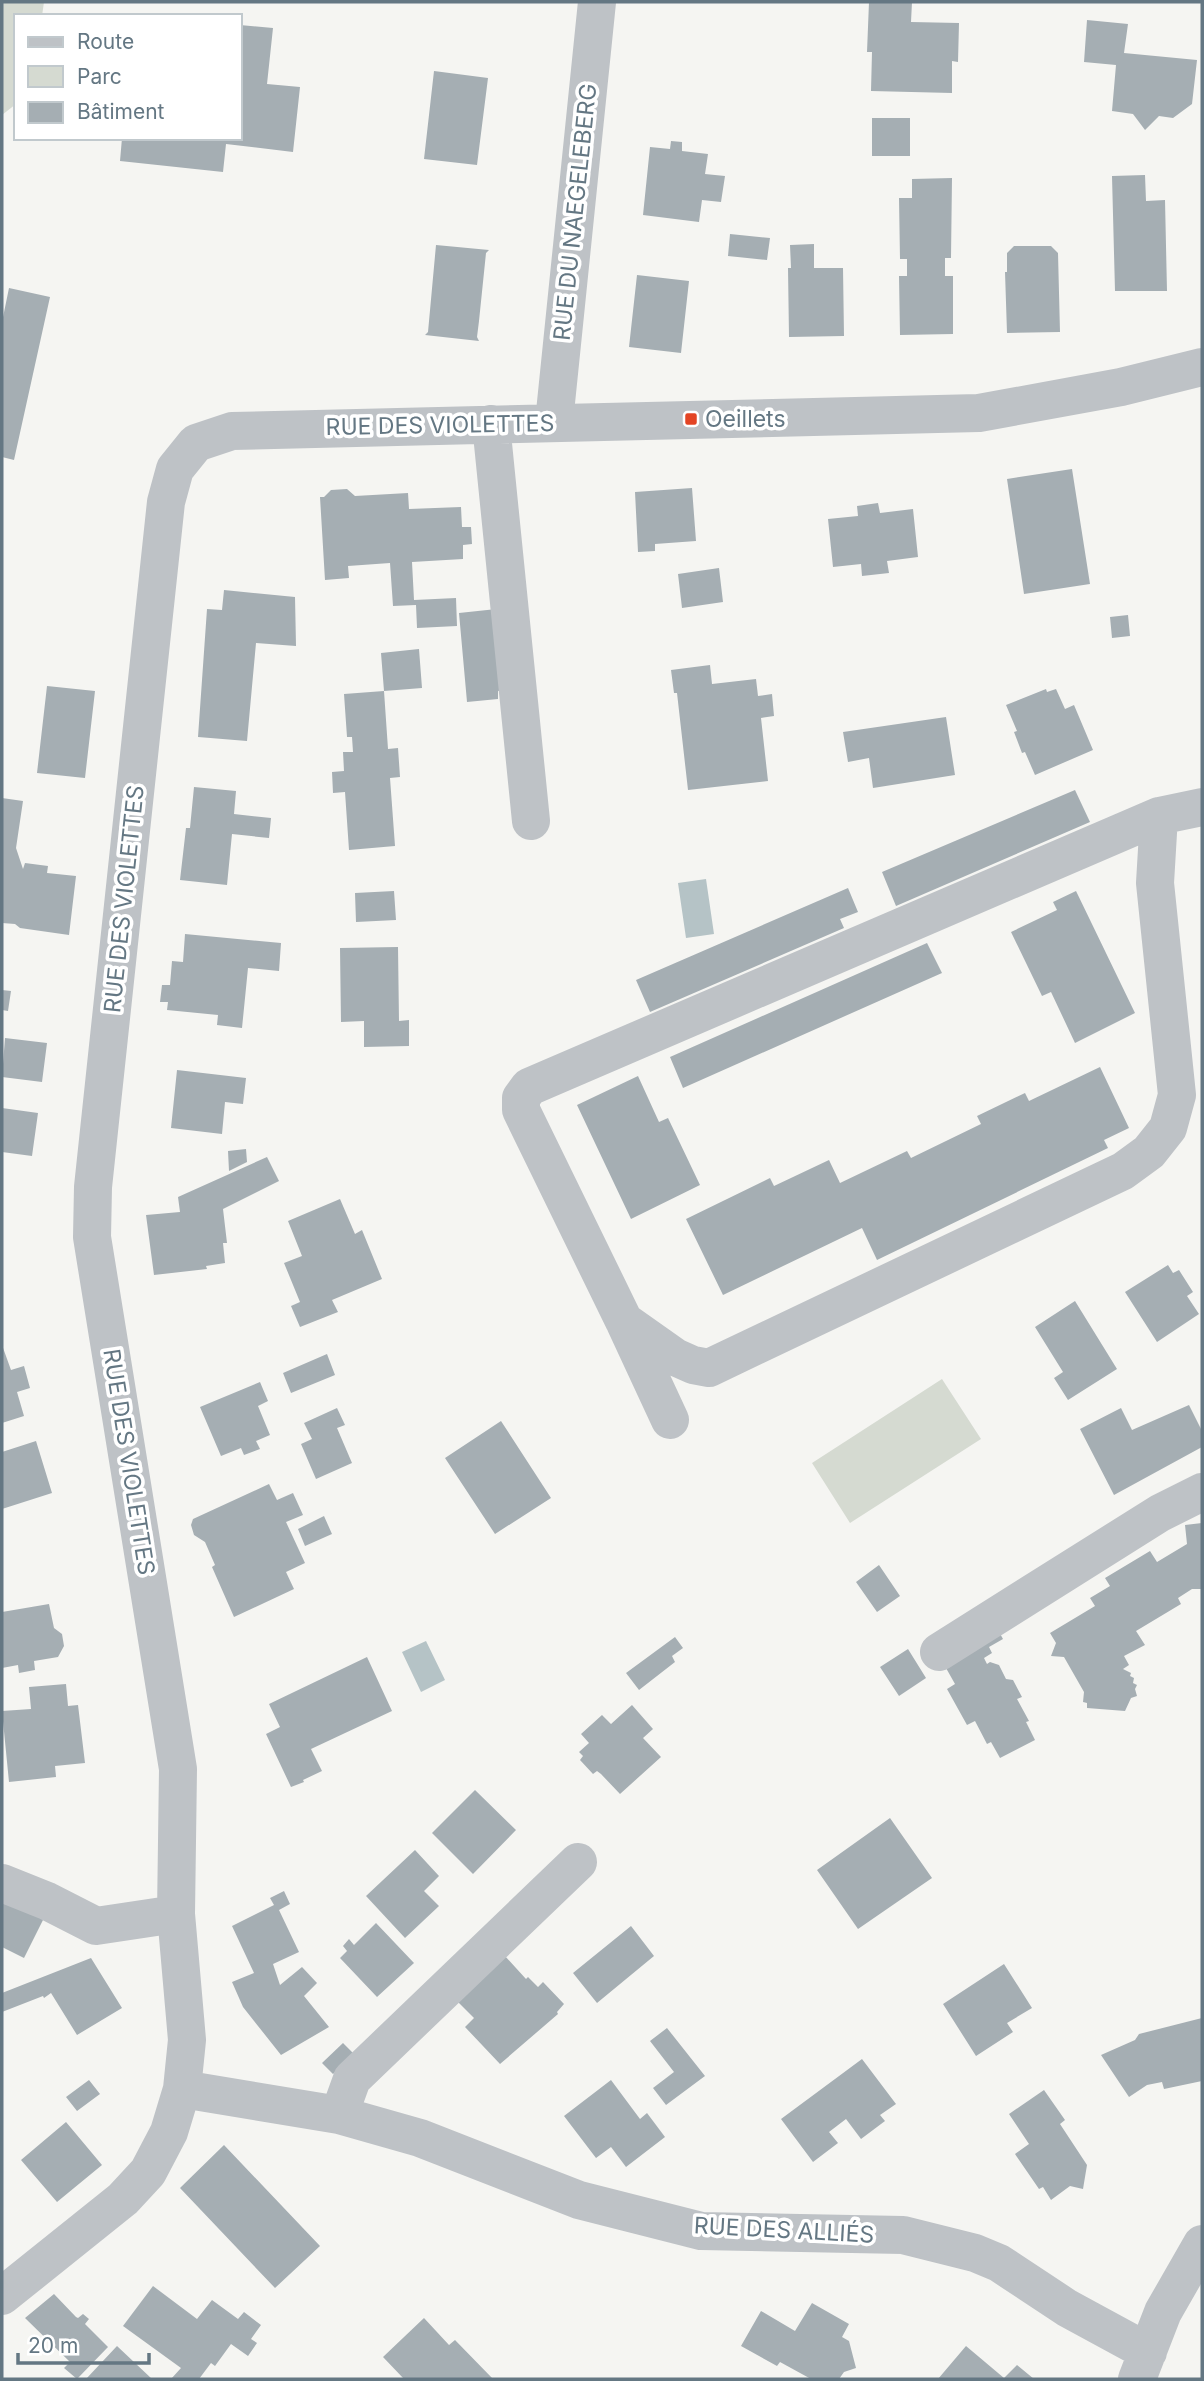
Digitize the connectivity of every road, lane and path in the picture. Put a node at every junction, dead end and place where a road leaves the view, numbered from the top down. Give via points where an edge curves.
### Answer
1 (597, 2) edge
2 (1202, 367) edge
3 (554, 422) junction
4 (491, 424) junction
5 (1202, 807) edge
6 (1159, 816) junction
7 (531, 821) dead end
8 (624, 1321) junction
9 (670, 1420) dead end
10 (1202, 1492) edge
11 (939, 1652) dead end
12 (578, 1862) dead end
13 (2, 1883) edge
14 (176, 1914) junction
15 (182, 2089) junction
16 (339, 2115) junction
17 (1202, 2244) edge
18 (2, 2296) edge
19 (1143, 2366) edge

1 - 3 street, RUE DU NAEGELEBERG
2 - 3 street, RUE DES VIOLETTES via 979,413
3 - 4 street, RUE DES VIOLETTES
4 - 7 street
4 - 14 street, RUE DES VIOLETTES via 232,431 196,443 175,469 166,502 93,1187 92,1237 178,1769
5 - 6 street
6 - 8 street via 1155,883 1177,1095 1168,1128 1149,1152 1123,1171 709,1368 675,1357
6 - 8 street via 529,1087 521,1098 521,1110
8 - 9 street
10 - 11 street via 1160,1513
12 - 16 street via 352,2079
13 - 14 street via 96,1926
14 - 15 street, RUE DES VIOLETTES via 187,2040
15 - 16 street, RUE DES ALLIÉS
15 - 18 street, RUE DES VIOLETTES via 169,2132 148,2172 123,2199
16 - 19 street, RUE DES ALLIÉS via 420,2138 579,2200 701,2231 903,2235 975,2253 999,2263 1067,2308
17 - 19 street via 1163,2312

